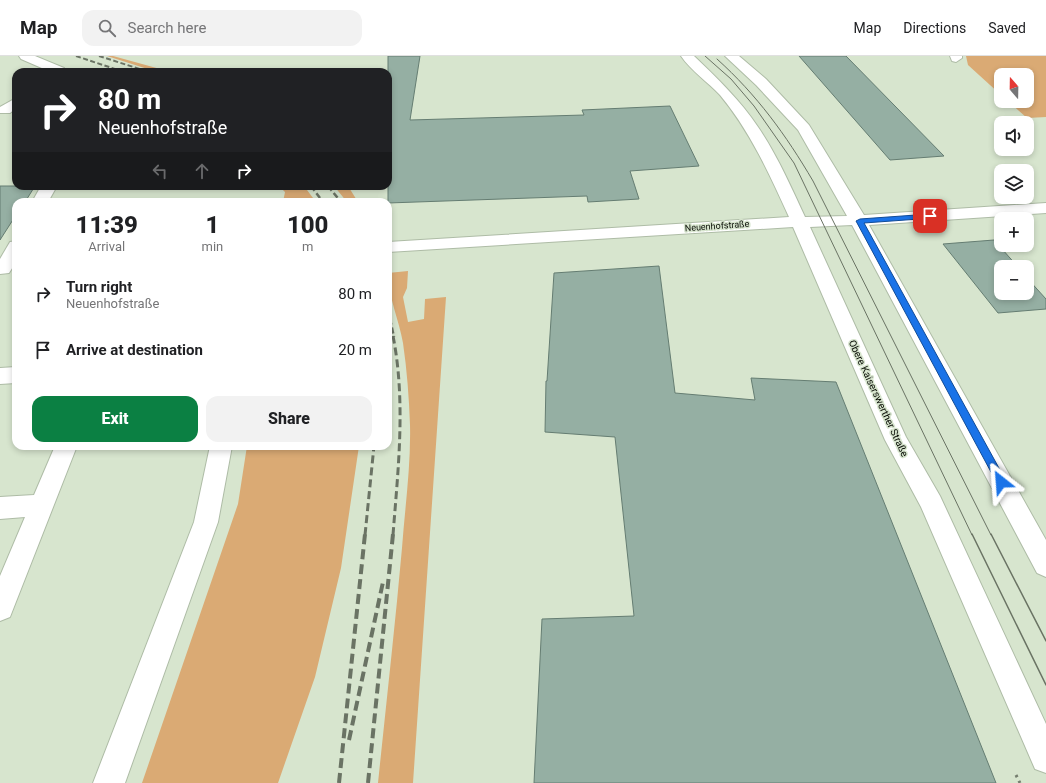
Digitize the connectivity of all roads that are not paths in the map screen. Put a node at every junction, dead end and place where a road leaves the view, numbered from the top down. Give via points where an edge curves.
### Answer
1 (25, 56) edge
2 (686, 56) edge
3 (730, 56) edge
4 (52, 68) edge
5 (12, 105) edge
6 (5, 110) dead end
7 (1046, 208) edge
8 (860, 221) junction
9 (798, 222) junction
10 (392, 247) edge
11 (12, 255) edge
12 (6, 268) edge
13 (12, 375) edge
14 (0, 376) edge
15 (64, 450) edge
16 (220, 450) edge
17 (42, 505) junction
18 (0, 508) edge
19 (1046, 565) edge
20 (0, 608) edge
21 (1046, 758) edge
22 (109, 783) edge

1 - 4 street
2 - 9 street, Obere Kaiserswerther Straße via 724,92 752,128 779,178
3 - 8 street via 761,82 804,128
5 - 6 street
7 - 8 street, Neuenhofstraße
8 - 9 street, Neuenhofstraße
8 - 19 street
9 - 10 street, Neuenhofstraße
9 - 21 street, Obere Kaiserswerther Straße via 821,268 896,440 931,503
11 - 12 street
13 - 14 street
15 - 17 street
16 - 22 street via 206,522
17 - 18 street
17 - 20 street

